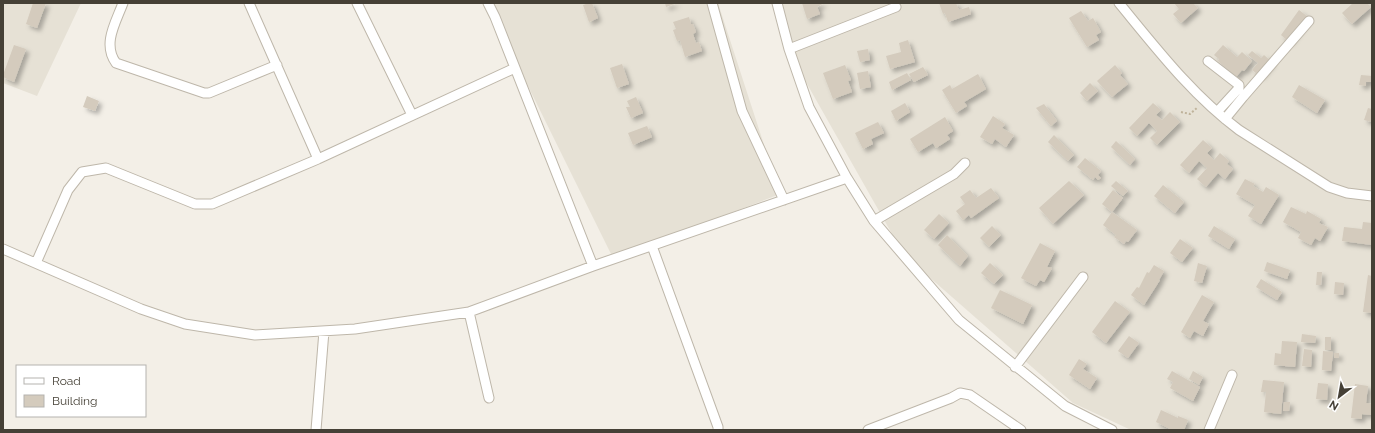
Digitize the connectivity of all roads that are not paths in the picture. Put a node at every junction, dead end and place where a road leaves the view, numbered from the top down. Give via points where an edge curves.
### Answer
1 (123, 3) edge
2 (250, 3) edge
3 (357, 3) edge
4 (488, 3) edge
5 (712, 3) edge
6 (777, 3) edge
7 (1119, 3) edge
8 (896, 8) dead end
9 (1309, 21) dead end
10 (789, 49) junction
11 (1208, 61) dead end
12 (277, 65) junction
13 (515, 68) junction
14 (1217, 112) junction
15 (412, 115) junction
16 (1225, 119) junction
17 (318, 159) junction
18 (965, 163) dead end
19 (847, 178) junction
20 (1372, 196) edge
21 (784, 200) junction
22 (874, 221) junction
23 (652, 246) junction
24 (3, 249) edge
25 (36, 263) junction
26 (593, 266) junction
27 (1083, 277) dead end
28 (469, 312) junction
29 (324, 331) junction
30 (1015, 367) junction
31 (1232, 375) dead end
32 (489, 398) dead end
33 (316, 430) edge
34 (718, 430) edge
35 (868, 430) edge
36 (1021, 430) edge
37 (1112, 430) edge
38 (1209, 430) edge

1 - 12 street via 110,38 112,57 116,63 204,93
2 - 12 street
3 - 15 street
4 - 13 street
5 - 21 street via 742,111
6 - 10 street
7 - 14 street via 1160,53
8 - 10 street
9 - 16 street
10 - 19 street via 810,107
11 - 14 street via 1239,85
12 - 17 street
13 - 15 street
13 - 26 street
14 - 16 street
15 - 17 street
16 - 20 street via 1329,187 1347,193
17 - 25 street via 212,204 195,204 106,168 82,172 68,190
18 - 22 street via 954,174
19 - 21 street
19 - 22 street
21 - 23 street
22 - 30 street via 959,320
23 - 26 street
23 - 34 street
24 - 25 street
25 - 29 street via 141,309 185,324 255,335
26 - 28 street
27 - 30 street
28 - 29 street via 355,329
28 - 32 street
29 - 33 street
30 - 37 street via 1064,406
31 - 38 street
35 - 36 street via 960,393 970,395

